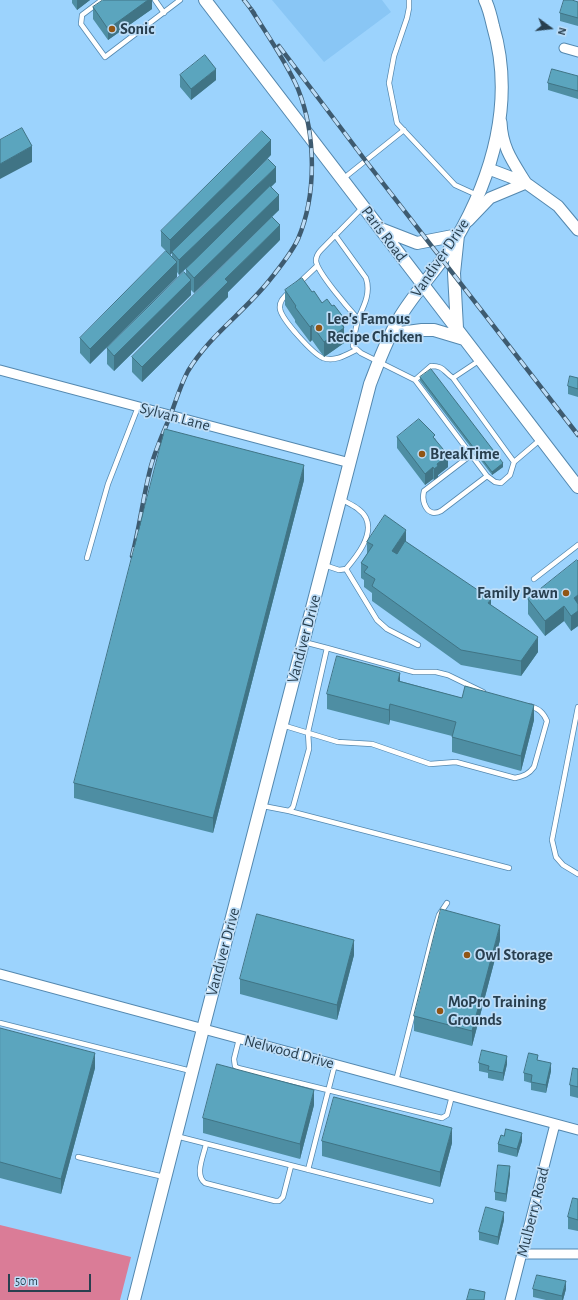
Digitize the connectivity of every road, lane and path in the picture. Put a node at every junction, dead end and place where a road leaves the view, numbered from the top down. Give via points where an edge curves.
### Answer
1 (102, 0) edge
2 (155, 0) edge
3 (180, 0) edge
4 (205, 0) edge
5 (409, 0) edge
6 (485, 0) edge
7 (164, 13) junction
8 (564, 48) dead end
9 (578, 52) edge
10 (501, 118) junction
11 (404, 130) junction
12 (489, 169) junction
13 (342, 180) junction
14 (526, 183) junction
15 (477, 195) junction
16 (363, 207) junction
17 (380, 228) junction
18 (578, 230) edge
19 (460, 232) junction
20 (335, 235) junction
21 (317, 266) junction
22 (422, 284) junction
23 (296, 286) edge
24 (290, 291) edge
25 (358, 320) junction
26 (392, 334) junction
27 (461, 334) junction
28 (356, 350) junction
29 (480, 360) junction
30 (379, 362) junction
31 (0, 370) edge
32 (453, 378) junction
33 (415, 380) junction
34 (138, 407) junction
35 (541, 439) junction
36 (471, 455) junction
37 (514, 462) junction
38 (350, 463) junction
39 (488, 476) junction
40 (578, 487) edge
41 (341, 499) junction
42 (578, 545) edge
43 (87, 558) dead end
44 (324, 564) junction
45 (346, 569) junction
46 (534, 579) dead end
47 (304, 642) junction
48 (418, 645) dead end
49 (327, 648) junction
50 (486, 693) edge
51 (524, 704) edge
52 (578, 707) edge
53 (282, 725) junction
54 (308, 732) junction
55 (261, 805) junction
56 (289, 811) junction
57 (509, 868) dead end
58 (578, 874) edge
59 (447, 903) dead end
60 (0, 974) edge
61 (0, 1023) edge
62 (203, 1029) junction
63 (239, 1038) junction
64 (335, 1064) junction
65 (192, 1072) junction
66 (396, 1081) junction
67 (329, 1090) junction
68 (452, 1096) junction
69 (555, 1124) junction
70 (578, 1130) edge
71 (176, 1136) junction
72 (206, 1144) junction
73 (78, 1157) dead end
74 (291, 1166) junction
75 (308, 1170) junction
76 (165, 1178) junction
77 (431, 1201) dead end
78 (522, 1254) junction
79 (578, 1254) edge
80 (134, 1300) edge
81 (510, 1300) edge

1 - 7 lane via 82,15 81,24 105,57
2 - 7 lane
3 - 7 lane
4 - 13 main road, Paris Road
5 - 11 lane via 407,18 388,83 397,123
6 - 10 main road, Vandiver Drive via 497,39 502,77
8 - 9 street
10 - 12 main road, Vandiver Drive
10 - 14 street via 505,147
11 - 13 lane
11 - 15 lane via 455,185
12 - 14 street
12 - 15 main road, Vandiver Drive
13 - 16 main road, Paris Road
14 - 18 street via 558,206
14 - 19 street via 490,198
15 - 19 main road, Vandiver Drive
16 - 17 main road, Paris Road
16 - 20 lane
17 - 19 main road via 417,243
17 - 22 main road, Paris Road
19 - 22 main road, Vandiver Drive
19 - 27 main road via 454,273
20 - 21 lane via 317,256
20 - 25 lane via 369,286 365,305
21 - 23 lane
21 - 25 lane
22 - 26 main road, Vandiver Drive
22 - 27 main road, Paris Road
24 - 28 lane via 281,302 281,313 315,353 324,358 334,359
25 - 28 lane via 352,341
26 - 27 main road via 422,330
26 - 30 main road, Vandiver Drive
27 - 29 main road, Paris Road
28 - 30 lane
29 - 32 lane
29 - 35 main road, Paris Road
30 - 33 lane
30 - 38 main road, Vandiver Drive via 370,384
31 - 34 street, Sylvan Lane
32 - 33 lane via 444,369 431,366
32 - 37 lane
33 - 36 lane
34 - 38 street, Sylvan Lane
34 - 43 lane via 108,484
35 - 37 lane
35 - 40 main road, Paris Road
36 - 39 lane
36 - 39 lane via 424,491 423,502 426,508 437,513 441,511
37 - 39 lane via 510,475 501,483
38 - 41 main road, Vandiver Drive
41 - 44 main road, Vandiver Drive
41 - 45 lane via 366,517 368,527 367,537
42 - 46 lane
44 - 45 lane via 339,570
44 - 47 main road, Vandiver Drive
45 - 48 lane via 377,620 387,629
47 - 49 lane
47 - 53 main road, Vandiver Drive
49 - 50 lane via 414,672 448,675
49 - 54 lane
51 - 54 lane via 539,709 547,721 534,768 530,773 515,778 456,762 430,764 372,744 338,742
52 - 58 lane via 552,840 556,857 563,865
53 - 54 lane
53 - 55 main road, Vandiver Drive
54 - 56 lane via 309,749 293,807
55 - 56 lane
55 - 62 main road, Vandiver Drive
56 - 57 lane
59 - 66 lane via 432,938
60 - 62 street, Nelwood Drive
61 - 65 lane
62 - 63 street, Nelwood Drive
62 - 65 main road, Vandiver Drive
63 - 64 street, Nelwood Drive
63 - 67 lane via 234,1059 238,1068
64 - 66 street, Nelwood Drive
64 - 67 lane
65 - 71 main road, Vandiver Drive
66 - 68 street, Nelwood Drive
67 - 68 lane via 442,1118 447,1115
67 - 75 lane
68 - 69 street, Nelwood Drive
69 - 70 street, Nelwood Drive
69 - 78 street, Mulberry Road
71 - 72 lane
71 - 76 main road, Vandiver Drive
72 - 74 lane
72 - 74 lane via 199,1173 205,1183 268,1200 276,1201 283,1197
73 - 76 lane
74 - 75 lane
75 - 77 lane
76 - 80 main road, Vandiver Drive
78 - 79 street
78 - 81 street, Mulberry Road

